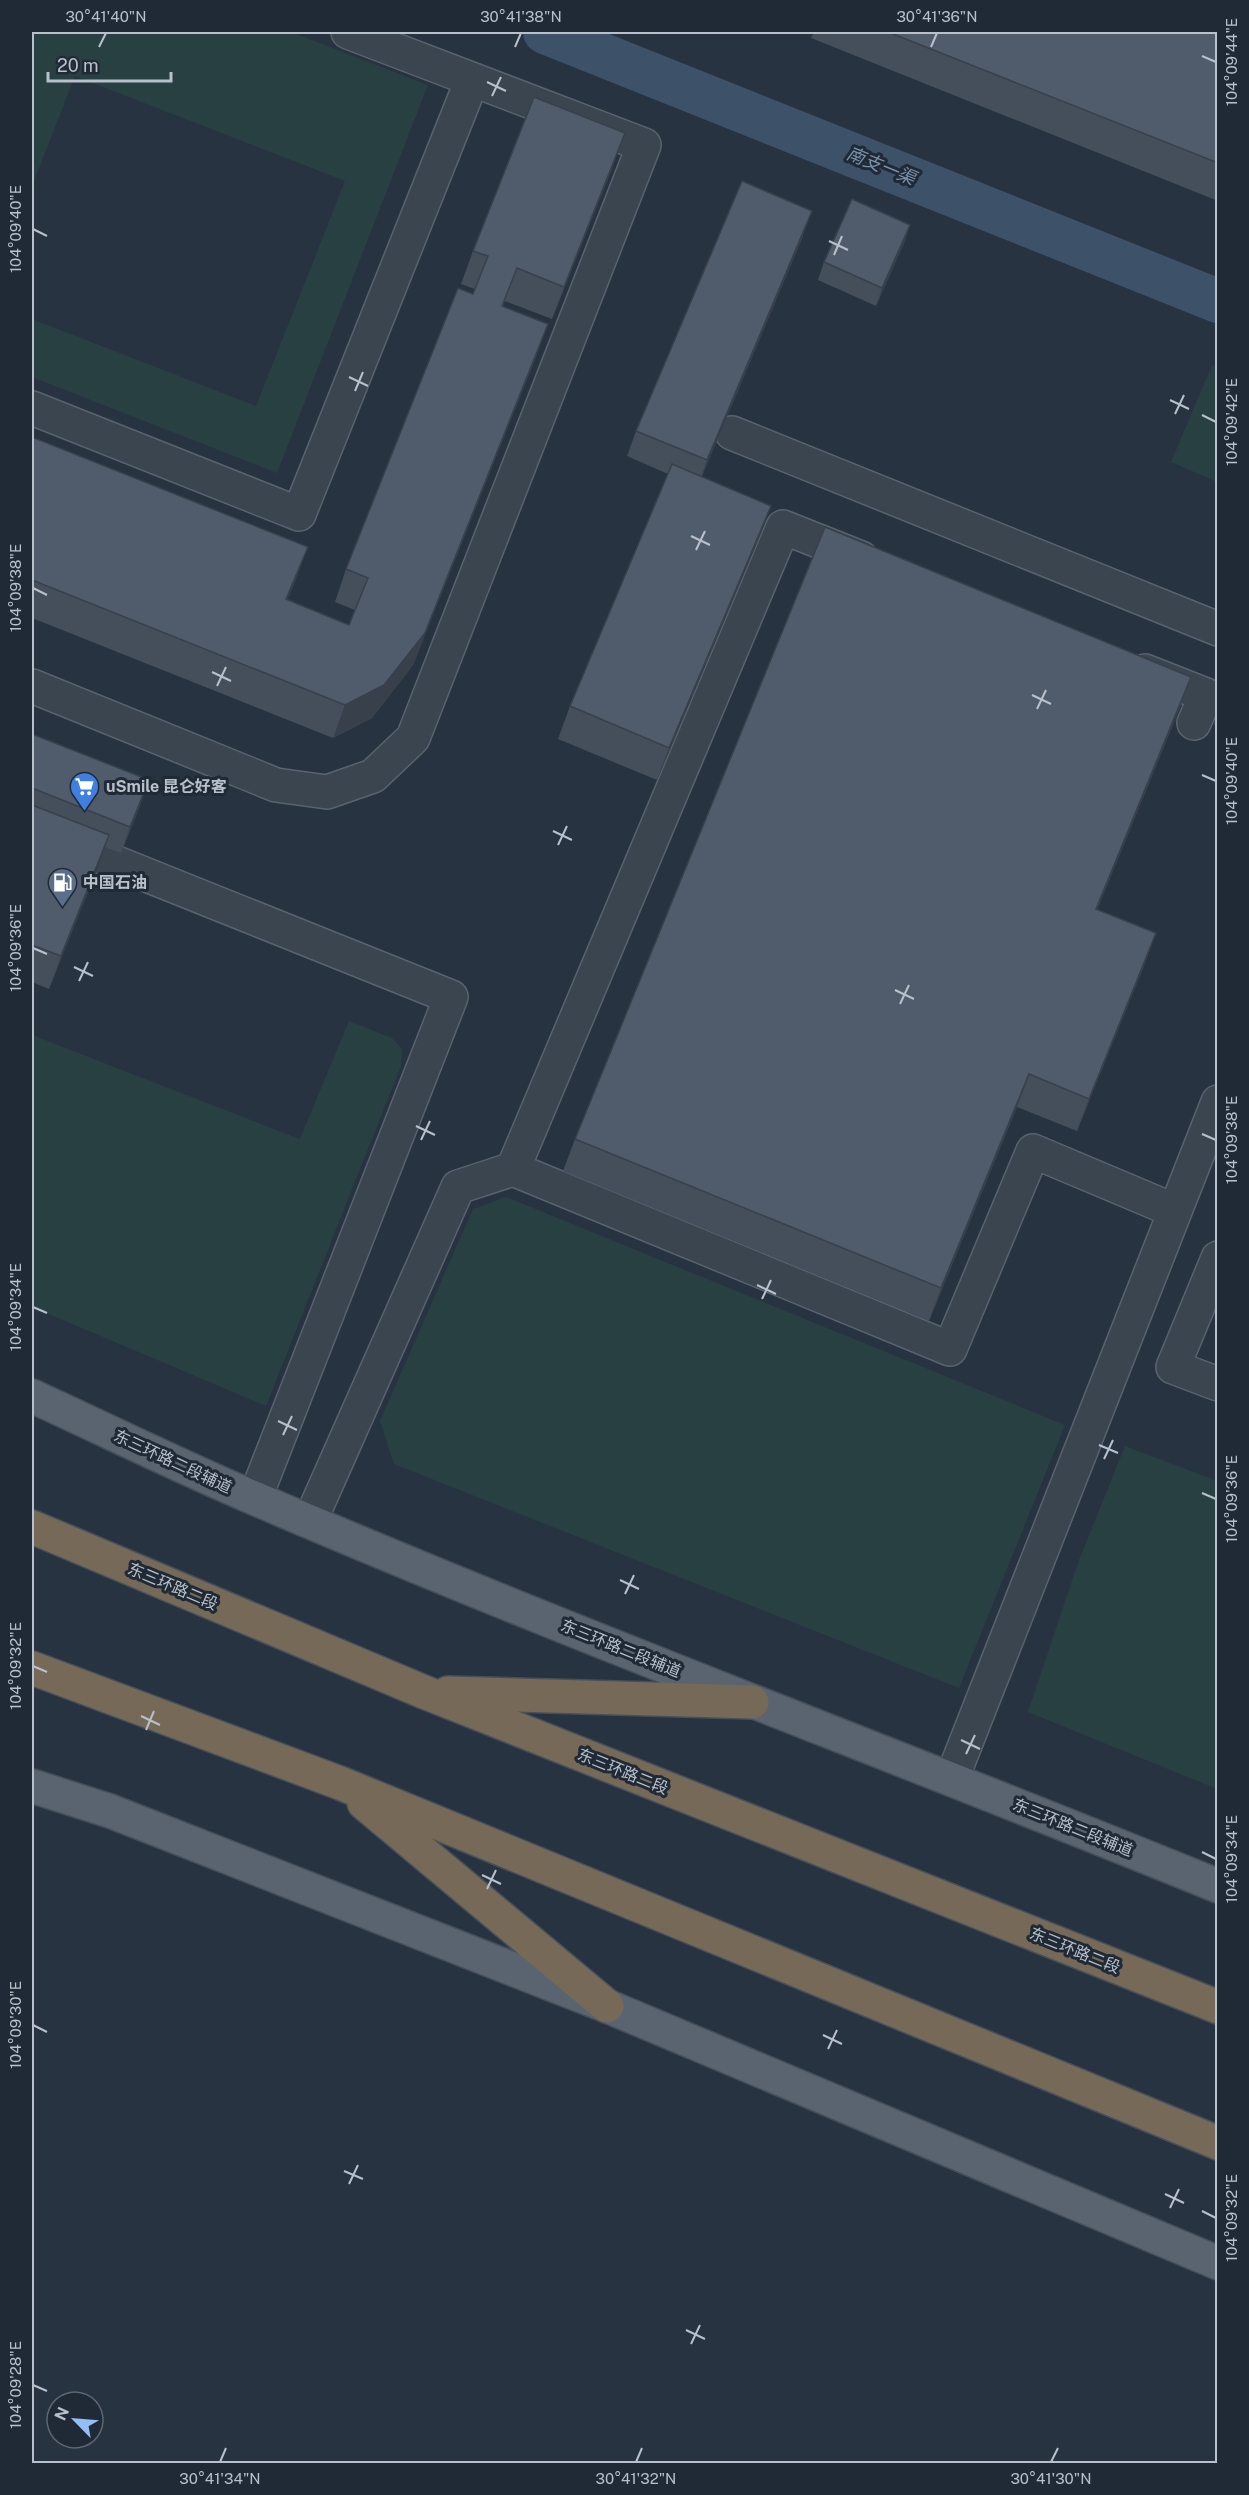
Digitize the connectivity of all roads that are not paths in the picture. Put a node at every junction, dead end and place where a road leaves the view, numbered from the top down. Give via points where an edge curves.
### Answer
1 (348, 32) edge
2 (472, 80) junction
3 (32, 408) edge
4 (732, 433) edge
5 (894, 571) edge
6 (1218, 629) edge
7 (1117, 660) edge
8 (32, 686) edge
9 (1194, 723) dead end
10 (32, 828) edge
11 (1218, 1102) edge
12 (513, 1170) junction
13 (1173, 1210) junction
14 (1218, 1258) edge
15 (1218, 1384) edge
16 (32, 1396) edge
17 (255, 1498) junction
18 (310, 1521) junction
19 (32, 1527) edge
20 (32, 1668) edge
21 (424, 1692) junction
22 (752, 1702) junction
23 (952, 1778) junction
24 (340, 1783) junction
25 (32, 1786) edge
26 (1218, 1886) edge
27 (608, 2006) junction
28 (1218, 2007) edge
29 (1218, 2143) edge
30 (1218, 2263) edge

1 - 2 lane
2 - 3 lane via 299,514
2 - 8 lane via 644,144 412,738 373,776 327,792 276,785
4 - 6 lane
5 - 12 lane via 783,526
7 - 9 lane via 1206,695
10 - 17 lane via 451,997
11 - 13 lane
12 - 13 lane via 950,1349 1033,1151
12 - 18 lane via 458,1187
13 - 23 lane
14 - 15 lane via 1173,1367
16 - 17 main road, 东三环路二段辅道
17 - 18 main road, 东三环路二段辅道
18 - 22 main road, 东三环路二段辅道
19 - 21 highway, 东三环路二段
20 - 24 highway
21 - 22 highway
21 - 28 highway, 东三环路二段
22 - 23 main road, 东三环路二段辅道
23 - 26 main road, 东三环路二段辅道
24 - 27 highway
24 - 29 highway
25 - 27 main road via 110,1811
27 - 30 main road

